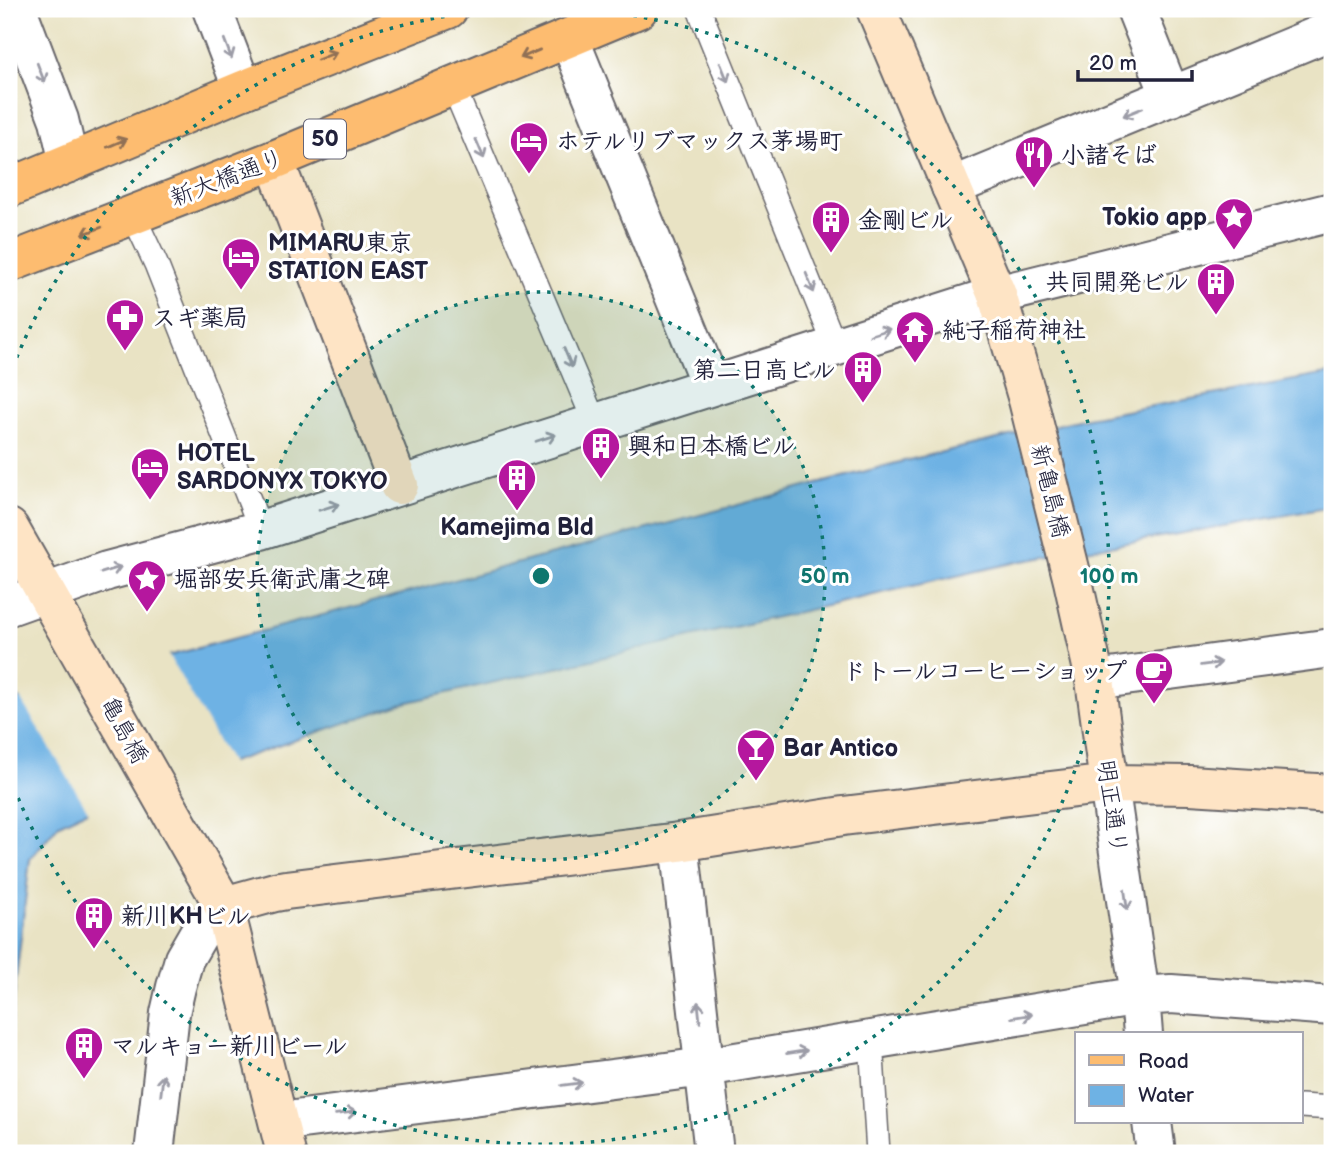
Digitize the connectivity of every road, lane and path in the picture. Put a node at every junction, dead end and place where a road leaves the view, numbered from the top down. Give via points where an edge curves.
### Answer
1 (17, 9) edge
2 (212, 9) edge
3 (448, 9) edge
4 (638, 9) edge
5 (699, 9) edge
6 (876, 9) edge
7 (1136, 9) edge
8 (404, 17) edge
9 (1332, 30) edge
10 (569, 38) junction
11 (453, 86) junction
12 (243, 90) junction
13 (1171, 97) junction
14 (274, 160) junction
15 (69, 163) junction
16 (951, 187) junction
17 (9, 188) edge
18 (1332, 212) edge
19 (133, 215) junction
20 (9, 263) edge
21 (997, 295) junction
22 (835, 346) junction
23 (711, 386) junction
24 (595, 423) junction
25 (399, 485) junction
26 (9, 528) edge
27 (261, 530) junction
28 (1073, 581) joint
29 (47, 593) junction
30 (9, 606) edge
31 (1332, 648) edge
32 (1095, 680) junction
33 (1109, 784) junction
34 (1332, 794) edge
35 (679, 842) junction
36 (223, 906) junction
37 (1140, 996) junction
38 (1332, 1006) edge
39 (1143, 1032) edge
40 (871, 1040) junction
41 (705, 1067) junction
42 (1302, 1106) edge
43 (1332, 1108) edge
44 (1152, 1124) edge
45 (282, 1137) edge
46 (154, 1153) edge
47 (714, 1153) edge
48 (878, 1153) edge
49 (1156, 1153) edge

1 -> 15 street via 59,120
2 -> 12 street
3 - 8 main road
4 - 10 main road, 新大橋通り / 50
5 -> 22 lane
6 - 16 street, 新亀島橋
7 - 13 street
12 -> 8 main road
9 - 13 street
10 -> 11 main road, 新大橋通り / 50
10 - 23 street
11 - 14 main road, 新大橋通り / 50
11 -> 24 lane
15 -> 12 main road
13 -> 16 street
14 - 19 main road, 新大橋通り / 50
14 - 25 street
15 - 17 main road
16 - 21 street, 新亀島橋
18 - 21 street
19 -> 20 main road, 新大橋通り / 50
19 - 27 lane
22 -> 21 street
21 - 28 street, 新亀島橋
22 - 23 street
23 - 24 street
25 -> 24 street
27 -> 25 street
26 - 29 street, 亀島橋
29 -> 27 street via 107,570
28 - 32 street, 明正通り
29 - 30 street
29 - 36 street, 亀島橋
32 -> 31 street
32 - 33 street, 明正通り
33 - 34 street
33 - 35 street
33 -> 37 street, 明正通り
35 - 36 street via 275,892
41 -> 35 street
36 - 45 street, 亀島橋
46 -> 36 street via 176,986 199,933
37 - 38 street via 1171,994
37 - 39 street, 明正通り
40 -> 37 street
41 -> 40 street
40 - 48 lane
45 -> 41 street
41 - 47 street
42 - 43 lane
44 - 49 street

